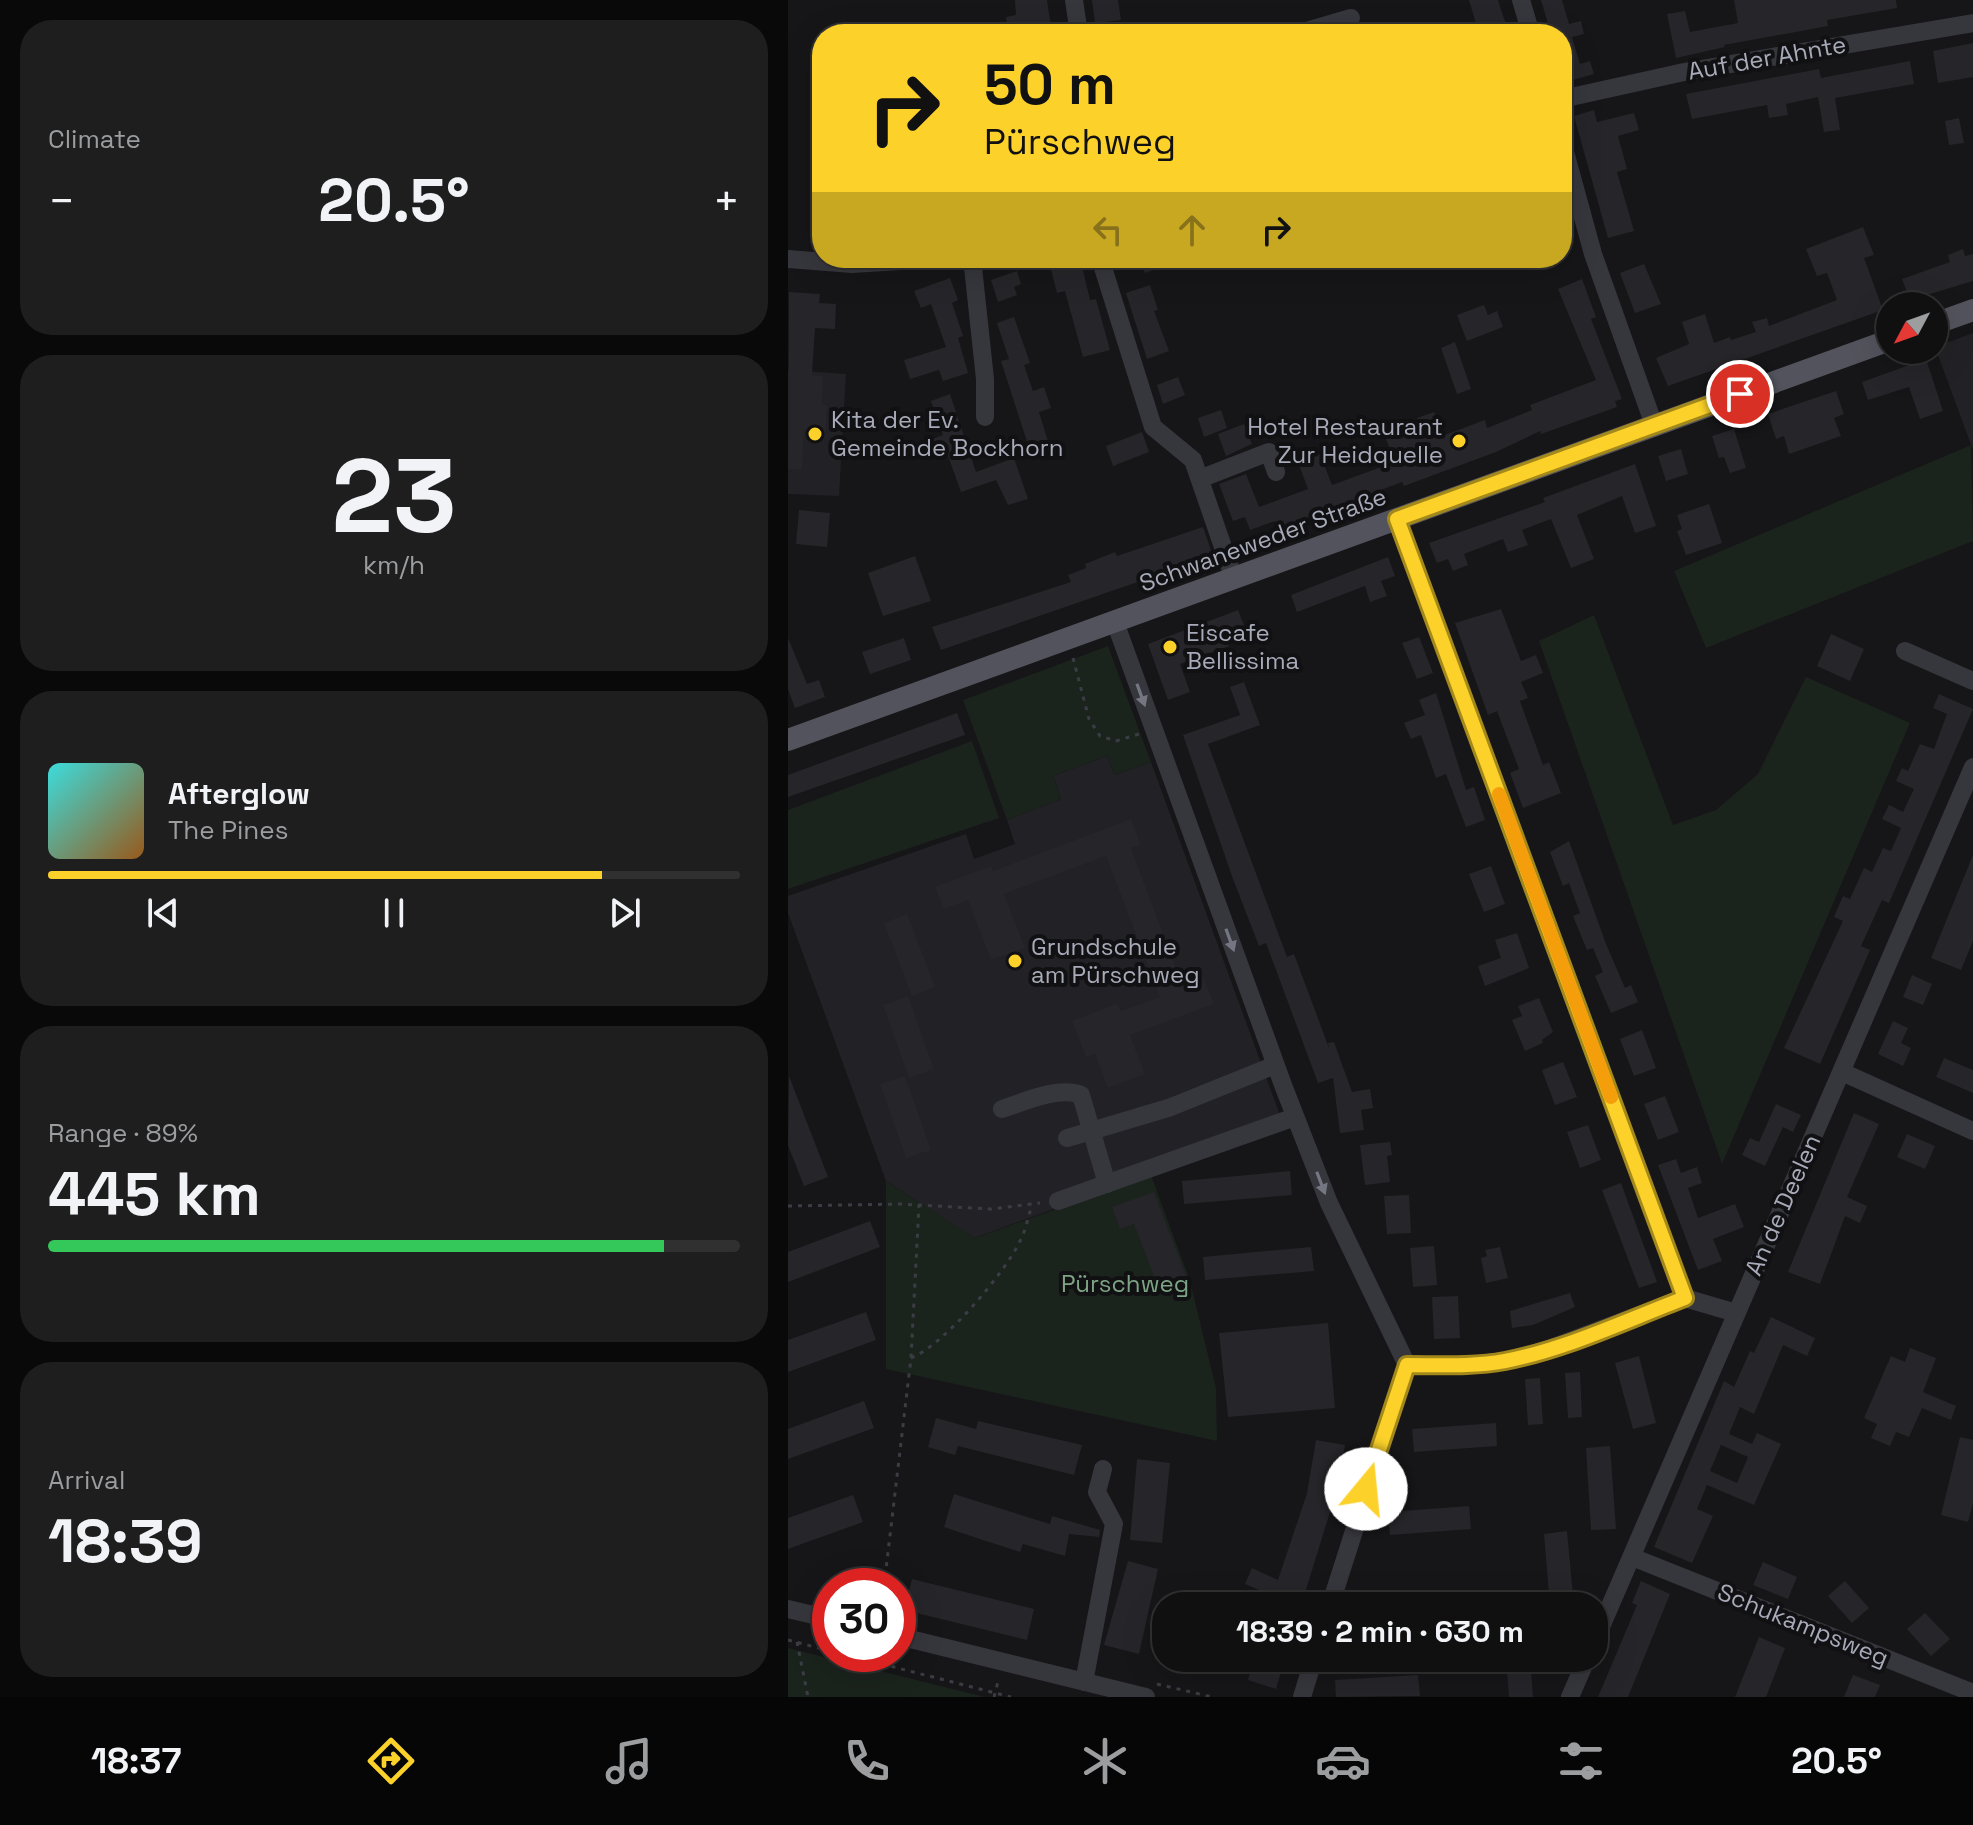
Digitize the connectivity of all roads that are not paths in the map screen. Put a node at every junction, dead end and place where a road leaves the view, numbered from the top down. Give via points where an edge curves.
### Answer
1 (1074, 0) edge
2 (1521, 0) edge
3 (1351, 18) dead end
4 (1973, 23) edge
5 (1078, 24) edge
6 (1333, 24) edge
7 (1528, 24) edge
8 (1572, 97) edge
9 (1572, 177) edge
10 (788, 259) edge
11 (812, 261) edge
12 (973, 268) edge
13 (1103, 268) edge
14 (1973, 310) edge
15 (1948, 319) edge
16 (1876, 345) edge
17 (985, 417) dead end
18 (1654, 425) junction
19 (1276, 472) dead end
20 (1202, 478) junction
21 (1397, 519) junction
22 (1234, 579) junction
23 (1115, 622) junction
24 (1905, 651) dead end
25 (1973, 681) edge
26 (788, 740) edge
27 (1973, 767) edge
28 (1275, 1065) junction
29 (1842, 1072) junction
30 (1002, 1109) dead end
31 (1295, 1117) junction
32 (1093, 1129) junction
33 (1973, 1131) edge
34 (1067, 1138) dead end
35 (1107, 1184) junction
36 (1058, 1201) road end
37 (1685, 1298) junction
38 (1736, 1313) junction
39 (1407, 1365) junction
40 (1103, 1469) dead end
41 (1632, 1557) junction
42 (1334, 1592) edge
43 (788, 1609) edge
44 (1608, 1611) edge
45 (812, 1615) edge
46 (916, 1640) edge
47 (1310, 1672) edge
48 (1581, 1672) edge
49 (1084, 1682) junction
50 (1941, 1689) edge
51 (1973, 1693) edge
52 (1146, 1697) edge
53 (1302, 1697) edge
54 (1570, 1697) edge

1 - 5 street
2 - 7 street
3 - 6 street
4 - 8 street, Auf der Ahnte via 1684,72
9 - 18 street via 1593,254
10 - 11 street
12 - 17 street
13 - 20 street via 1153,427 1193,460
14 - 15 main road
16 - 18 main road, Schwaneweder Straße
18 - 21 main road, Schwaneweder Straße
19 - 20 street via 1269,452
20 - 22 street
21 - 22 main road, Schwaneweder Straße
21 - 37 street
22 - 23 main road, Schwaneweder Straße
23 - 26 main road, Schwaneweder Straße
23 -> 28 street
24 - 25 street
27 - 29 street, An de Deelen
28 - 31 street
28 - 32 street via 1171,1107
29 - 33 street
29 - 38 street, An de Deelen
30 - 32 street via 1072,1092 1081,1095
31 - 35 street
31 -> 39 street via 1329,1203
32 - 34 street
32 - 35 street
35 - 36 street
37 - 38 street
37 - 39 street via 1505,1361
38 - 41 street, An de Deelen
39 - 42 street
40 - 49 street via 1097,1492 1114,1524
41 - 44 street, An de Deelen
41 - 50 street, Schukampsweg
43 - 45 street
46 - 49 street
47 - 53 street
48 - 54 street
49 - 52 street
50 - 51 street, Schukampsweg

